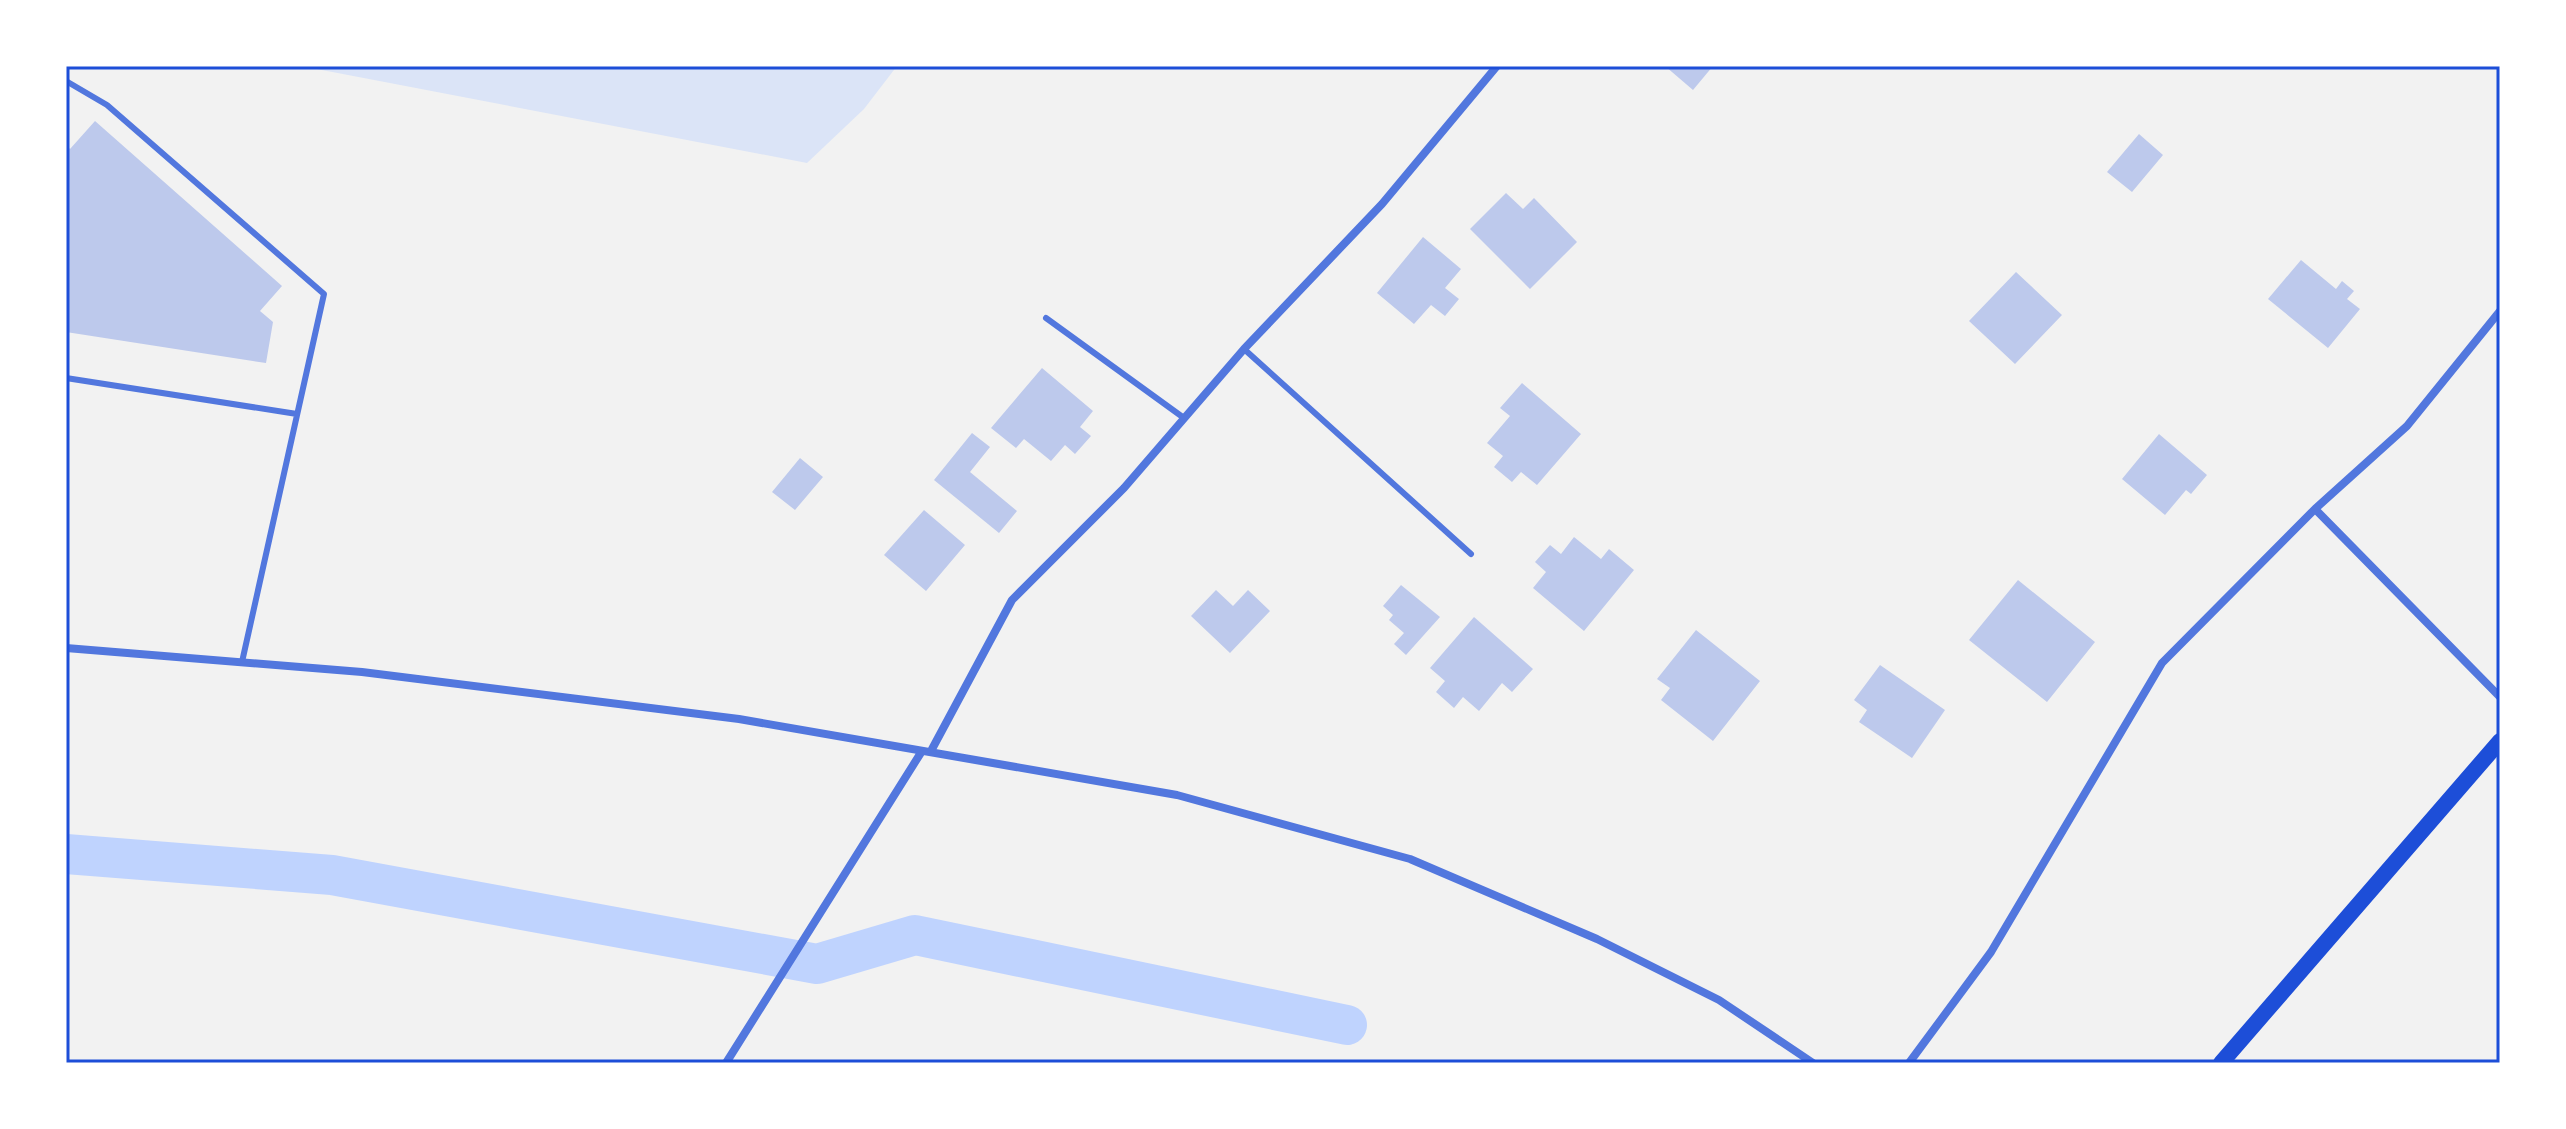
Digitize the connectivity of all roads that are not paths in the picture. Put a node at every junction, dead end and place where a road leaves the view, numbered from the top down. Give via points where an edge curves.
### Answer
1 (1497, 66) edge
2 (66, 81) edge
3 (2500, 311) edge
4 (1046, 318) dead end
5 (1244, 349) junction
6 (66, 378) edge
7 (297, 414) junction
8 (1184, 418) junction
9 (2315, 509) junction
10 (1471, 554) dead end
11 (66, 648) edge
12 (242, 662) junction
13 (2500, 697) edge
14 (2500, 741) edge
15 (926, 751) junction
16 (726, 1063) edge
17 (1813, 1063) edge
18 (1909, 1063) edge
19 (2221, 1063) edge

1 - 5 street via 1382,204
2 - 7 lane via 107,105 324,294
3 - 9 street via 2407,426
4 - 8 lane
5 - 8 street
5 - 10 lane
6 - 7 lane
7 - 12 lane
8 - 15 street via 1124,488 1012,600
9 - 13 street
9 - 18 street via 2162,663 1991,952
11 - 12 street
12 - 15 street via 739,719
14 - 19 main road
15 - 16 street
15 - 17 street via 1177,795 1410,859 1597,939 1719,1000

